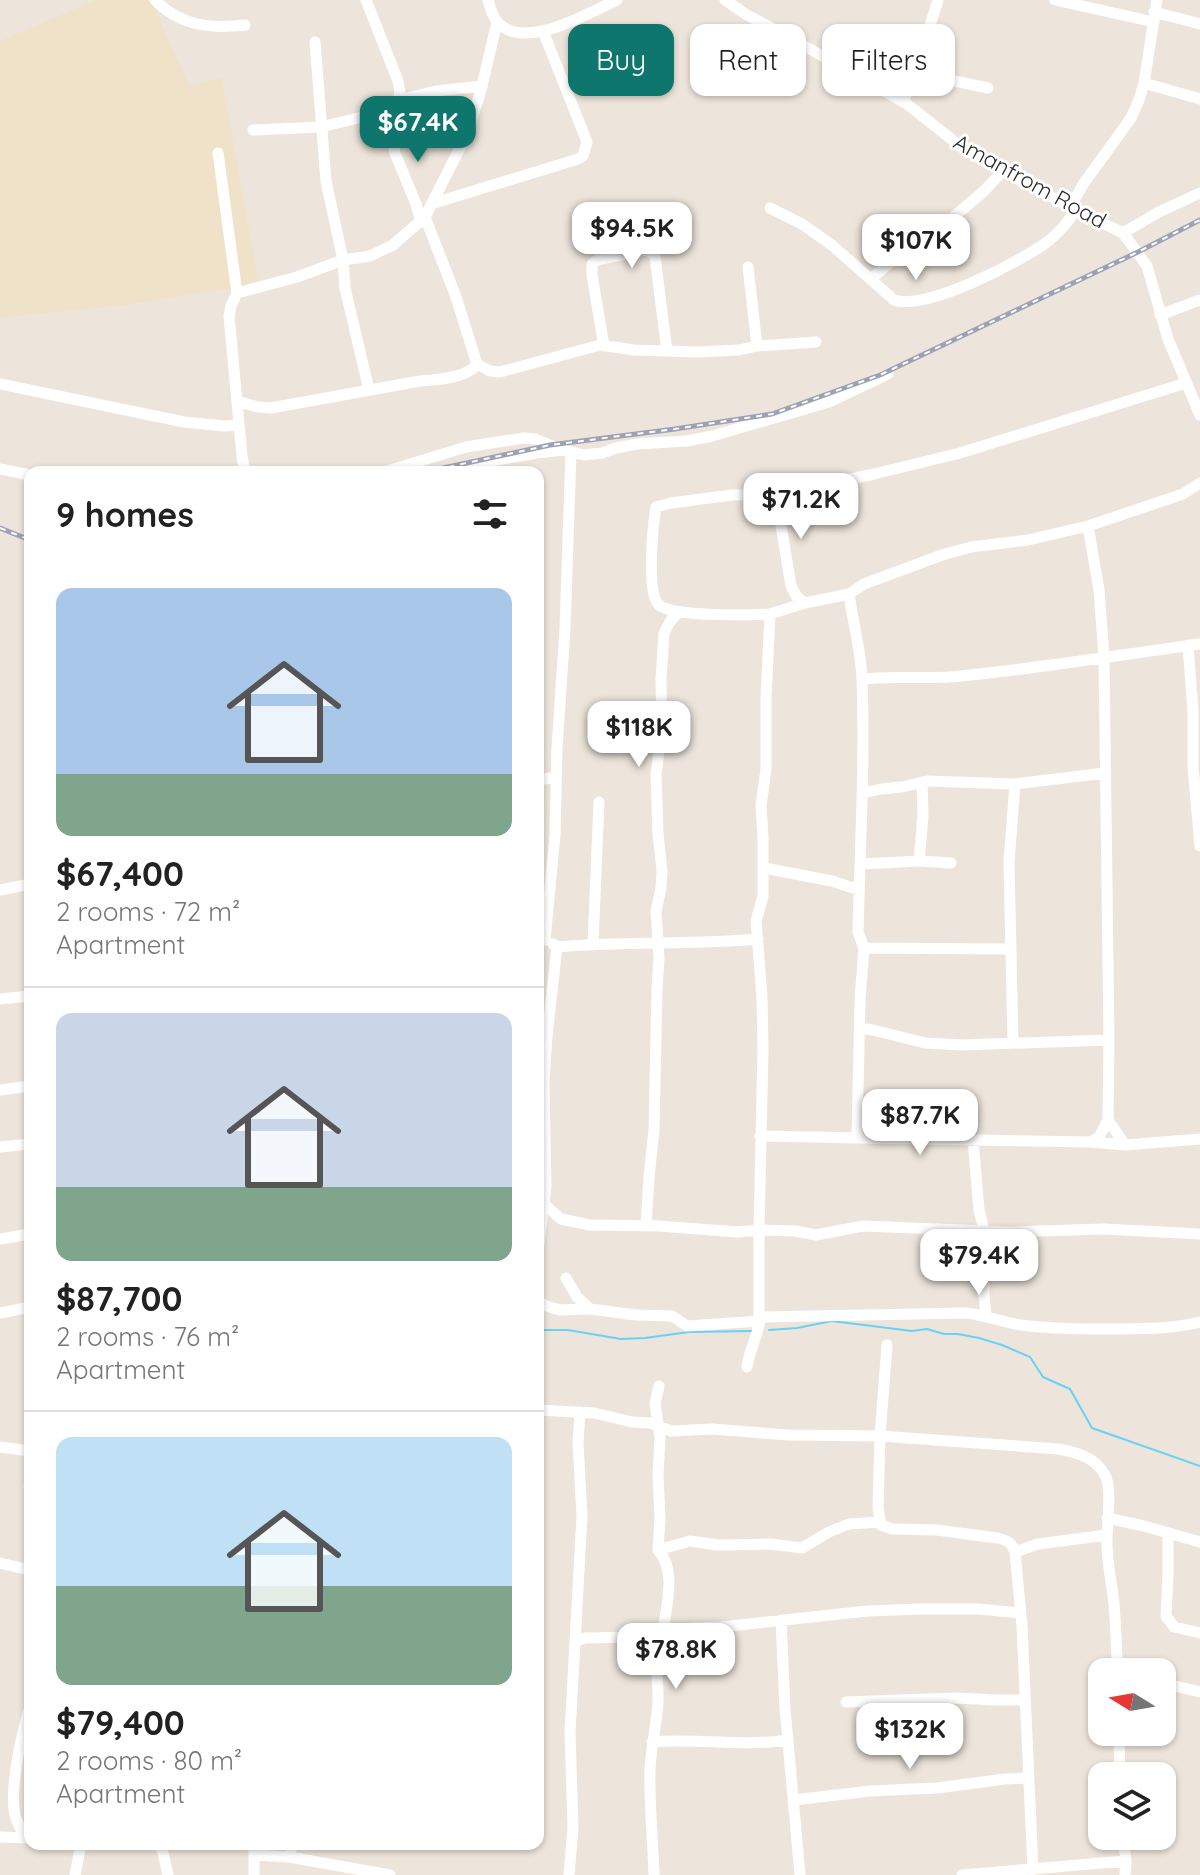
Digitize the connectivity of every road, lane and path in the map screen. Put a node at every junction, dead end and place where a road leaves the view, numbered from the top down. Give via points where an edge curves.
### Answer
1 (155, 0) edge
2 (366, 0) edge
3 (488, 0) edge
4 (617, 0) edge
5 (725, 0) edge
6 (938, 0) edge
7 (1055, 0) edge
8 (1155, 11) edge
9 (497, 22) junction
10 (930, 24) edge
11 (1200, 24) edge
12 (245, 25) dead end
13 (543, 31) junction
14 (315, 42) dead end
15 (955, 81) edge
16 (1144, 83) junction
17 (482, 86) junction
18 (988, 88) dead end
19 (905, 96) edge
20 (1200, 99) edge
21 (398, 100) junction
22 (903, 102) junction
23 (387, 111) junction
24 (321, 127) junction
25 (253, 130) dead end
26 (218, 153) dead end
27 (1003, 171) junction
28 (1200, 193) edge
29 (431, 204) junction
30 (770, 208) dead end
31 (1073, 208) junction
32 (423, 219) junction
33 (1123, 233) junction
34 (343, 260) junction
35 (748, 267) dead end
36 (871, 279) junction
37 (237, 293) junction
38 (1200, 300) edge
39 (1160, 315) junction
40 (816, 342) dead end
41 (604, 346) junction
42 (757, 346) junction
43 (667, 351) junction
44 (477, 364) junction
45 (888, 374) dead end
46 (1186, 383) junction
47 (0, 384) edge
48 (369, 390) junction
49 (237, 401) junction
50 (1200, 415) edge
51 (239, 425) junction
52 (568, 451) junction
53 (244, 466) edge
54 (404, 466) edge
55 (472, 466) edge
56 (0, 469) edge
57 (24, 474) edge
58 (1200, 483) edge
59 (776, 495) junction
60 (1088, 526) junction
61 (849, 594) junction
62 (799, 602) junction
63 (660, 606) junction
64 (679, 612) junction
65 (770, 614) junction
66 (664, 633) junction
67 (1194, 645) edge
68 (1104, 657) junction
69 (862, 679) junction
70 (1197, 767) edge
71 (1105, 773) junction
72 (556, 777) junction
73 (544, 779) edge
74 (922, 783) junction
75 (1015, 784) junction
76 (863, 793) junction
77 (599, 802) dead end
78 (1200, 846) edge
79 (919, 861) junction
80 (951, 863) dead end
81 (861, 864) junction
82 (764, 868) junction
83 (24, 885) edge
84 (0, 890) edge
85 (859, 890) junction
86 (544, 925) edge
87 (544, 939) edge
88 (758, 939) junction
89 (658, 942) junction
90 (593, 944) junction
91 (557, 947) junction
92 (864, 948) junction
93 (1011, 949) junction
94 (24, 997) edge
95 (0, 999) edge
96 (860, 1028) junction
97 (1109, 1040) junction
98 (1013, 1043) junction
99 (24, 1087) edge
100 (0, 1090) edge
101 (544, 1093) edge
102 (1108, 1120) junction
103 (760, 1136) junction
104 (857, 1138) junction
105 (1200, 1139) edge
106 (973, 1140) junction
107 (1091, 1142) junction
108 (24, 1145) edge
109 (1125, 1145) junction
110 (0, 1147) edge
111 (544, 1172) edge
112 (544, 1204) joint
113 (979, 1210) junction
114 (646, 1226) junction
115 (759, 1230) junction
116 (961, 1230) junction
117 (984, 1230) junction
118 (1200, 1234) edge
119 (24, 1235) edge
120 (0, 1239) edge
121 (566, 1278) dead end
122 (544, 1305) edge
123 (24, 1308) edge
124 (590, 1309) junction
125 (0, 1313) edge
126 (986, 1315) junction
127 (760, 1319) junction
128 (1200, 1322) edge
129 (887, 1345) dead end
130 (747, 1367) dead end
131 (659, 1386) dead end
132 (544, 1410) edge
133 (580, 1412) junction
134 (660, 1427) junction
135 (880, 1436) junction
136 (0, 1447) edge
137 (24, 1450) edge
138 (1107, 1518) junction
139 (880, 1522) junction
140 (1168, 1534) junction
141 (1107, 1535) junction
142 (1200, 1542) edge
143 (658, 1550) junction
144 (1015, 1552) junction
145 (0, 1563) edge
146 (24, 1569) edge
147 (1020, 1613) junction
148 (781, 1620) junction
149 (659, 1632) junction
150 (1200, 1633) edge
151 (575, 1642) junction
152 (1117, 1658) edge
153 (1176, 1686) edge
154 (1200, 1692) edge
155 (1024, 1700) junction
156 (846, 1702) dead end
157 (24, 1732) edge
158 (788, 1740) junction
159 (652, 1742) junction
160 (1029, 1778) junction
161 (794, 1800) junction
162 (24, 1832) edge
163 (0, 1837) edge
164 (24, 1838) edge
165 (80, 1850) edge
166 (163, 1850) edge
167 (254, 1850) edge
168 (291, 1850) edge
169 (1125, 1850) edge
170 (289, 1857) junction
171 (1126, 1861) junction
172 (1033, 1870) junction
173 (75, 1875) edge
174 (168, 1875) edge
175 (254, 1875) edge
176 (390, 1875) edge
177 (569, 1875) edge
178 (654, 1875) edge
179 (800, 1875) edge
180 (962, 1875) edge
181 (1125, 1875) edge

1 - 12 street via 196,24
2 - 21 street via 398,81
3 - 9 street
4 - 13 street
5 - 22 street, Amanfrom Road
6 - 10 street
7 - 8 street
8 - 11 street
8 - 16 street
9 - 13 street via 522,34
9 - 17 street
13 - 29 street via 587,142 583,156
14 - 24 street
15 - 18 street
16 - 20 street
16 - 31 street via 1131,118 1084,183
17 - 21 street
17 - 29 street via 469,130
19 - 22 street
21 - 23 street
22 - 27 street, Amanfrom Road
23 - 24 street
23 - 32 street via 395,153
24 - 25 street
24 - 34 street
26 - 37 street
27 - 31 street, Amanfrom Road
27 - 36 street via 931,236 907,248
28 - 33 street
29 - 32 street
30 - 36 street via 802,224
31 - 33 street, Amanfrom Road
31 - 36 street via 1069,221 1048,241 998,272 938,295 902,302
32 - 34 street via 393,245
32 - 44 street
33 - 39 street, Amanfrom Road via 1147,266
34 - 37 street
34 - 48 street
35 - 42 street
37 - 49 street via 229,316
38 - 39 street
39 - 46 street, Amanfrom Road
40 - 42 street
41 - 43 street
41 - 43 street via 592,264 645,250 655,257
41 - 44 street via 500,372
42 - 43 street
44 - 48 street via 474,370 451,377
45 - 52 street via 829,402 712,436 584,455
46 - 50 street, Amanfrom Road
46 - 59 street via 960,453
47 - 51 street via 175,421
48 - 49 street via 271,408
49 - 51 street
51 - 53 street
52 - 54 street via 524,438 466,447
52 - 55 street
52 - 72 street
56 - 57 street
58 - 60 street via 1183,494
59 - 62 street via 791,586
59 - 63 street via 732,495 656,507 652,588
60 - 61 street via 942,555
60 - 68 street
61 - 62 street
61 - 69 street
62 - 65 street
63 - 64 street
63 - 66 street
64 - 65 street
64 - 66 street
65 - 82 street via 761,806
66 - 89 street via 656,774 662,871 655,924
67 - 68 street
67 - 70 street
68 - 69 street via 959,677
68 - 71 street
69 - 76 street
70 - 78 street
71 - 75 street
71 - 97 street
72 - 73 street
72 - 86 street via 553,868
74 - 75 street
74 - 76 street
74 - 79 street
75 - 93 street via 1009,862
76 - 81 street
77 - 90 street
79 - 80 street
79 - 81 street
81 - 85 street
82 - 85 street
82 - 88 street
83 - 84 street
85 - 92 street via 858,932
87 - 91 street
88 - 89 street
88 - 103 street
89 - 90 street
89 - 114 street
90 - 91 street
91 - 101 street
92 - 93 street
92 - 96 street
93 - 98 street
94 - 95 street
96 - 98 street via 925,1043
96 - 104 street
97 - 98 street
97 - 102 street
99 - 100 street
102 - 107 street
102 - 109 street
103 - 104 street
103 - 115 street
104 - 106 street
105 - 109 street
106 - 107 street
106 - 113 street
107 - 109 street
108 - 110 street
111 - 112 street
112 - 114 street via 561,1219 576,1223
113 - 116 street
113 - 117 street
114 - 115 street
115 - 116 street via 816,1235 863,1226
115 - 127 street
116 - 117 street
117 - 118 street
117 - 126 street
119 - 120 street
121 - 124 street
122 - 124 street
123 - 125 street
124 - 127 street via 672,1316 687,1326
126 - 127 street
126 - 128 street via 1016,1324 1075,1329 1154,1329
127 - 130 street
129 - 135 street
131 - 134 street via 655,1403
132 - 133 street
133 - 134 street
133 - 151 street via 582,1516
134 - 135 street
134 - 143 street
135 - 138 street via 1075,1452 1106,1476
135 - 139 street
136 - 137 street
138 - 140 street
138 - 141 street
139 - 143 street via 849,1524 802,1548 690,1541
139 - 144 street via 892,1529 1007,1540
140 - 142 street
140 - 150 street via 1166,1616 1174,1627
141 - 144 street
141 - 152 street
143 - 149 street via 665,1557 668,1583
144 - 147 street
145 - 146 street
147 - 148 street via 921,1609
147 - 155 street
148 - 149 street
148 - 158 street
149 - 151 street
149 - 159 street
151 - 177 street
153 - 154 street
155 - 156 street
155 - 160 street
157 - 162 street via 14,1789 15,1819
158 - 159 street
158 - 161 street
159 - 178 street
160 - 161 street
160 - 172 street
161 - 179 street
163 - 164 street
165 - 173 street
166 - 174 street
167 - 170 street
167 - 175 street
168 - 170 street
169 - 171 street
170 - 176 street
171 - 172 street
171 - 181 street
172 - 180 street

